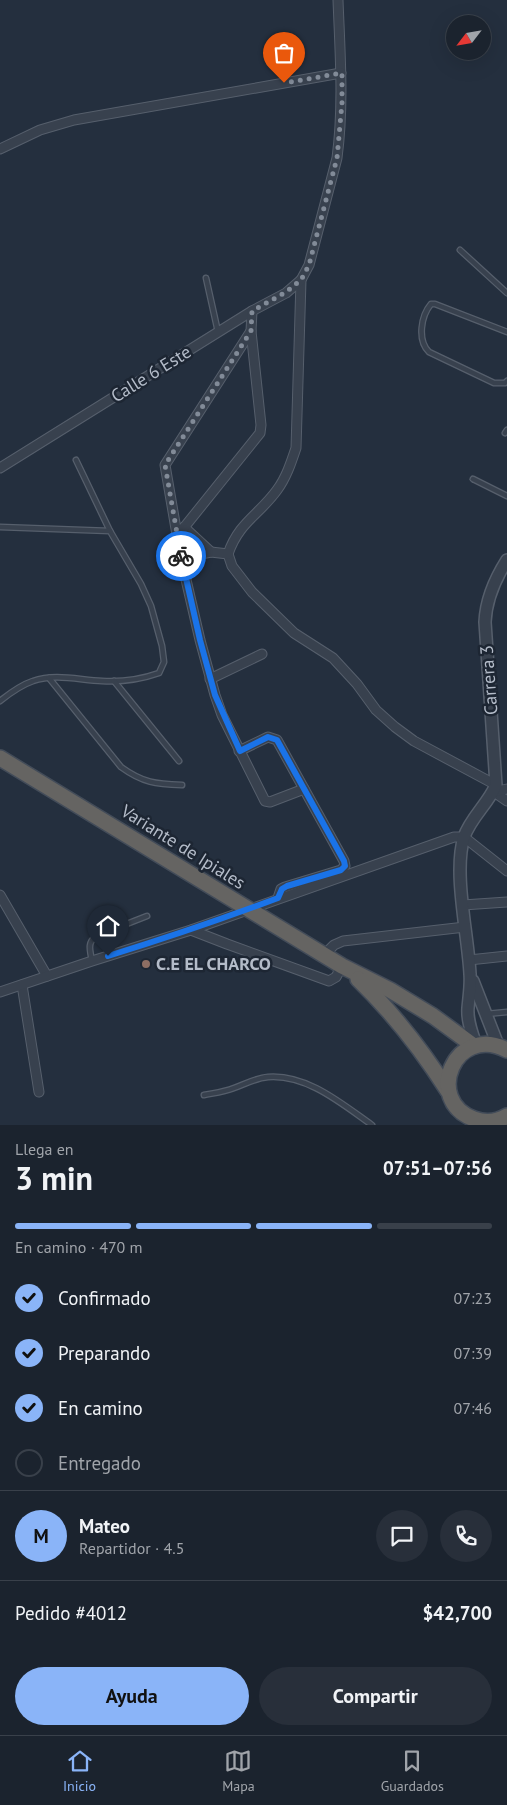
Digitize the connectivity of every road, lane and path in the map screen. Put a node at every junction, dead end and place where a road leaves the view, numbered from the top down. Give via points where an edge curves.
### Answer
1 (338, 0) edge
2 (342, 73) junction
3 (0, 149) edge
4 (460, 250) dead end
5 (206, 278) dead end
6 (301, 280) junction
7 (507, 293) edge
8 (252, 311) junction
9 (251, 331) junction
10 (218, 332) junction
11 (507, 332) edge
12 (507, 381) edge
13 (76, 460) dead end
14 (0, 468) edge
15 (473, 479) dead end
16 (507, 496) edge
17 (0, 527) edge
18 (110, 530) junction
19 (181, 531) junction
20 (211, 552) junction
21 (228, 554) junction
22 (181, 558) junction
23 (507, 560) edge
24 (262, 654) dead end
25 (49, 678) junction
26 (210, 678) junction
27 (114, 681) junction
28 (0, 701) edge
29 (240, 751) junction
30 (0, 758) edge
31 (180, 761) dead end
32 (182, 785) dead end
33 (304, 789) junction
34 (499, 789) edge
35 (507, 801) edge
36 (464, 837) junction
37 (507, 871) edge
38 (0, 896) edge
39 (278, 898) junction
40 (507, 902) edge
41 (463, 905) junction
42 (248, 909) junction
43 (147, 916) dead end
44 (465, 927) junction
45 (191, 930) junction
46 (324, 955) junction
47 (507, 956) edge
48 (469, 960) junction
49 (92, 961) junction
50 (344, 967) junction
51 (470, 975) junction
52 (47, 976) junction
53 (22, 985) junction
54 (0, 992) edge
55 (507, 1012) edge
56 (485, 1015) junction
57 (475, 1045) junction
58 (503, 1046) edge
59 (39, 1092) dead end
60 (449, 1092) junction
61 (204, 1095) dead end
62 (466, 1119) edge
63 (506, 1119) edge
64 (372, 1125) edge

1 - 2 street
2 - 3 street via 74,120 40,130
2 - 6 street via 337,158 309,265
4 - 7 lane
5 - 10 lane
6 - 8 street, Calle 6 Este
6 - 21 street via 296,448 277,491 239,531
8 - 9 street
8 - 10 street, Calle 6 Este
9 - 19 street via 165,465
9 - 19 street via 260,433
10 - 14 street, Calle 6 Este
11 - 12 lane via 431,304 423,320 422,339 428,352 494,383
13 - 18 lane
15 - 16 lane
17 - 18 lane
18 - 27 lane via 151,606 164,662 159,673
19 - 20 street
19 - 22 street
20 - 21 street
20 - 22 street
21 - 34 street via 232,566 252,592 294,633 333,658 376,710 395,727
22 - 26 street
23 - 34 street, Carrera 3 via 490,592 484,622
24 - 26 street
25 - 27 lane
25 - 28 lane via 21,686
25 - 32 lane via 121,767 152,783
26 - 29 street via 222,715
27 - 31 lane
29 - 33 street via 268,737 277,740
29 - 33 street via 265,801
30 - 42 highway, Variante de Ipiales
33 - 39 street via 345,866 284,887
34 - 35 street
34 - 36 street via 470,822
36 - 37 street
36 - 39 street via 454,837
36 - 41 street via 460,874
38 - 52 street
39 - 42 street
40 - 41 street
41 - 44 street
42 - 45 street
42 - 46 highway, Variante de Ipiales
43 - 49 lane via 90,940
44 - 46 street via 343,941 334,944
44 - 48 street
45 - 49 street
45 - 50 street via 329,981
46 - 50 highway, Variante de Ipiales
47 - 48 street
48 - 51 street
49 - 52 street
50 - 57 highway, Variante de Ipiales via 390,990
50 - 60 highway, Variante de Ipiales via 402,1026 428,1058
51 - 56 street
51 - 57 street via 468,1010
52 - 53 street
53 - 54 street
53 - 59 street
55 - 56 lane
56 - 58 street
57 - 58 highway
57 - 60 highway via 460,1054 451,1068
60 - 62 highway, Variante de Ipiales
61 - 64 lane via 266,1077 281,1078 325,1093
62 - 63 highway via 486,1122

